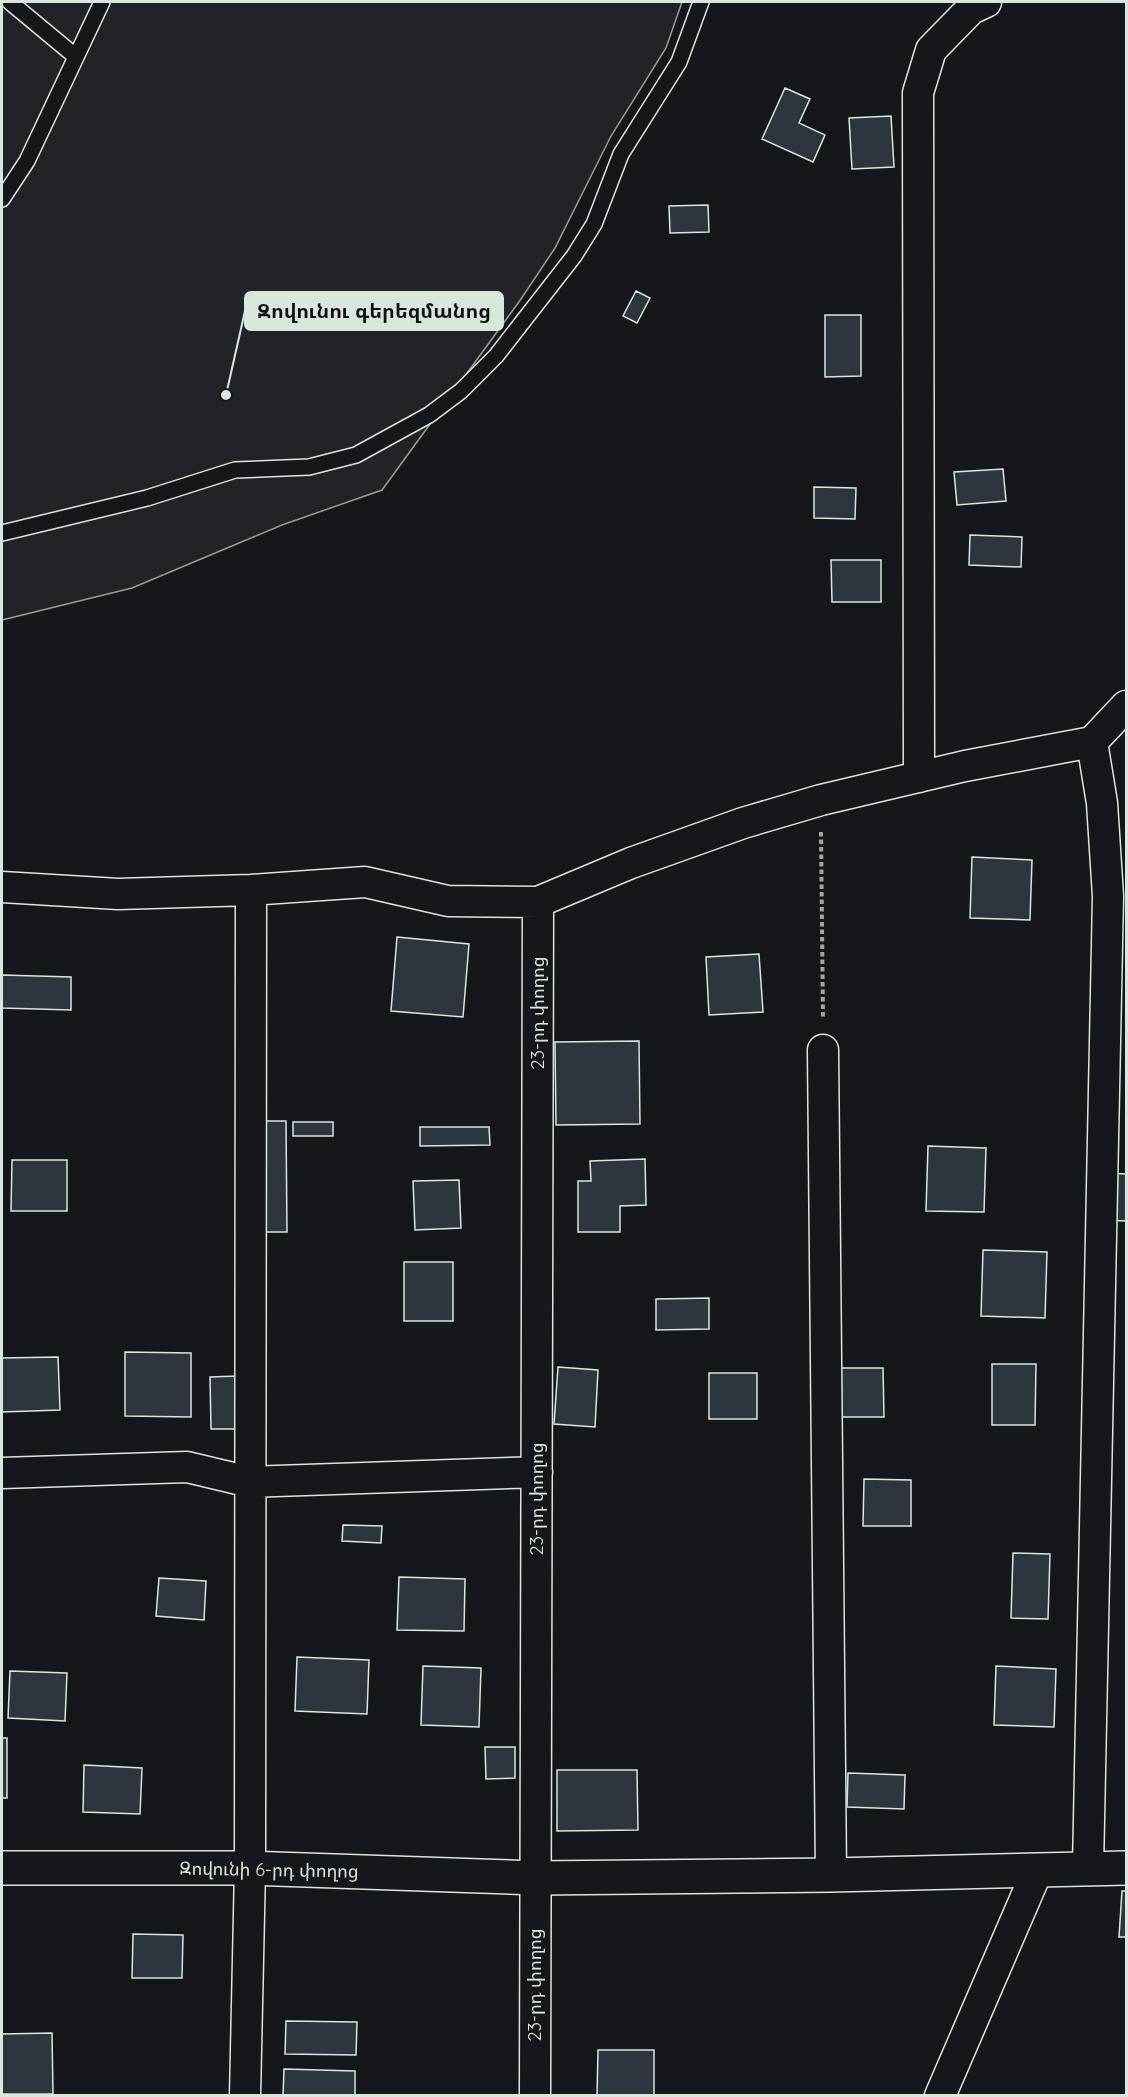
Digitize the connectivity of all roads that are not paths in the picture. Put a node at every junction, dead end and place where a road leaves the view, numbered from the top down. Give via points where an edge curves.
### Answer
1 (10, 2) edge
2 (102, 2) edge
3 (701, 2) edge
4 (986, 2) edge
5 (75, 56) junction
6 (2, 199) edge
7 (2, 533) edge
8 (1126, 706) edge
9 (1092, 742) junction
10 (919, 777) junction
11 (2, 887) edge
12 (251, 890) junction
13 (538, 902) junction
14 (824, 1050) road end
15 (537, 1472) junction
16 (2, 1473) edge
17 (250, 1482) junction
18 (2, 1868) edge
19 (250, 1868) junction
20 (1088, 1868) junction
21 (1126, 1868) edge
22 (1038, 1869) junction
23 (831, 1875) junction
24 (536, 1878) junction
25 (245, 2096) edge
26 (535, 2096) edge
27 (940, 2096) edge

1 - 5 lane
2 - 5 lane
3 - 7 lane via 679,62 621,154 594,224 574,256 496,356 461,391 429,415 356,455 309,467 235,470 147,498
4 - 10 street via 971,9 931,50 918,93
5 - 6 lane via 27,161
8 - 9 street
9 - 10 street
9 - 20 street via 1102,803 1108,896
10 - 13 street via 744,823
11 - 12 street via 118,894
12 - 13 street via 365,882 448,901
12 - 17 street
13 - 15 street, 23-րդ փողոց
14 - 23 street
15 - 17 street
15 - 24 street, 23-րդ փողոց
16 - 17 street via 187,1467
17 - 19 street
18 - 19 street, Զովունի 6-րդ փողոց
19 - 24 street, Զովունի 6-րդ փողոց
19 - 25 street
20 - 21 street, Զովունի 6-րդ փողոց
20 - 22 street, Զովունի 6-րդ փողոց
22 - 23 street, Զովունի 6-րդ փողոց
22 - 27 street
23 - 24 street, Զովունի 6-րդ փողոց
24 - 26 street, 23-րդ փողոց

